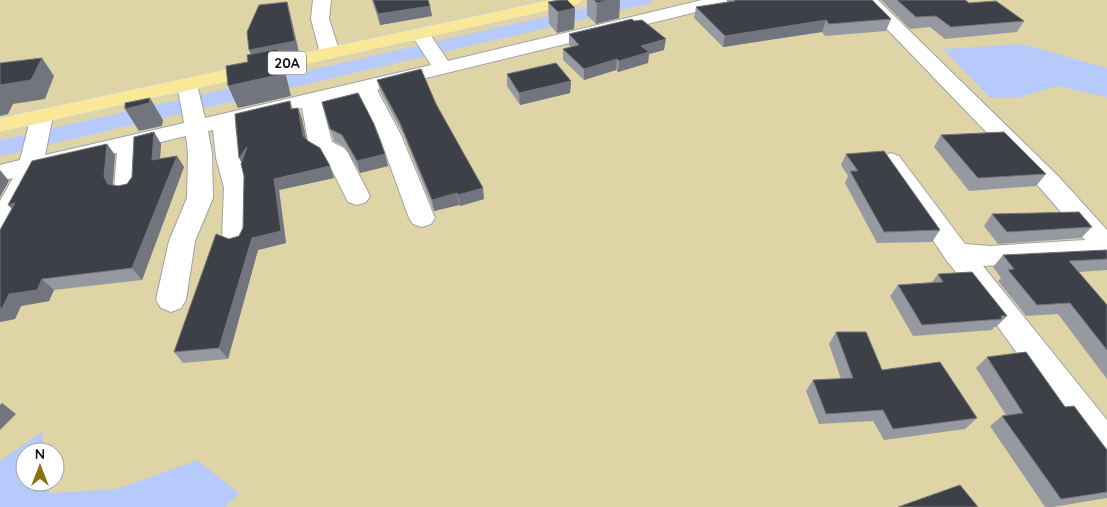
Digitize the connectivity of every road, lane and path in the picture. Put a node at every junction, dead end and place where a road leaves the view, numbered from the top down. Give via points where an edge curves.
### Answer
1 (322, 0) edge
2 (723, 0) edge
3 (868, 0) edge
4 (575, 14) edge
5 (423, 39) junction
6 (330, 53) junction
7 (441, 65) junction
8 (365, 86) junction
9 (311, 100) junction
10 (192, 107) junction
11 (223, 120) junction
12 (40, 124) junction
13 (0, 125) edge
14 (128, 142) junction
15 (32, 161) junction
16 (891, 161) edge
17 (0, 173) edge
18 (126, 188) edge
19 (357, 196) dead end
20 (1079, 214) junction
21 (1107, 214) edge
22 (422, 218) dead end
23 (0, 225) edge
24 (236, 239) edge
25 (1107, 249) edge
26 (957, 254) junction
27 (171, 300) dead end
28 (1107, 448) edge

1 - 6 street via 320,19
2 - 4 street
3 - 20 street
4 - 5 main road, 20A
4 - 7 street
5 - 6 main road, 20A
5 - 7 street
6 - 10 main road, 20A
7 - 8 street
8 - 9 street
8 - 22 street via 390,135
9 - 11 street
9 - 19 street via 321,146 336,153
10 - 11 street
10 - 12 main road, 20A
10 - 14 street
10 - 27 street via 200,152 200,198 182,241
11 - 24 street via 236,188
12 - 13 main road, 20A
12 - 15 street
14 - 15 street
14 - 18 street
15 - 17 street
15 - 23 street
16 - 26 street
20 - 21 street
20 - 25 street
25 - 26 street via 990,256
26 - 28 street

